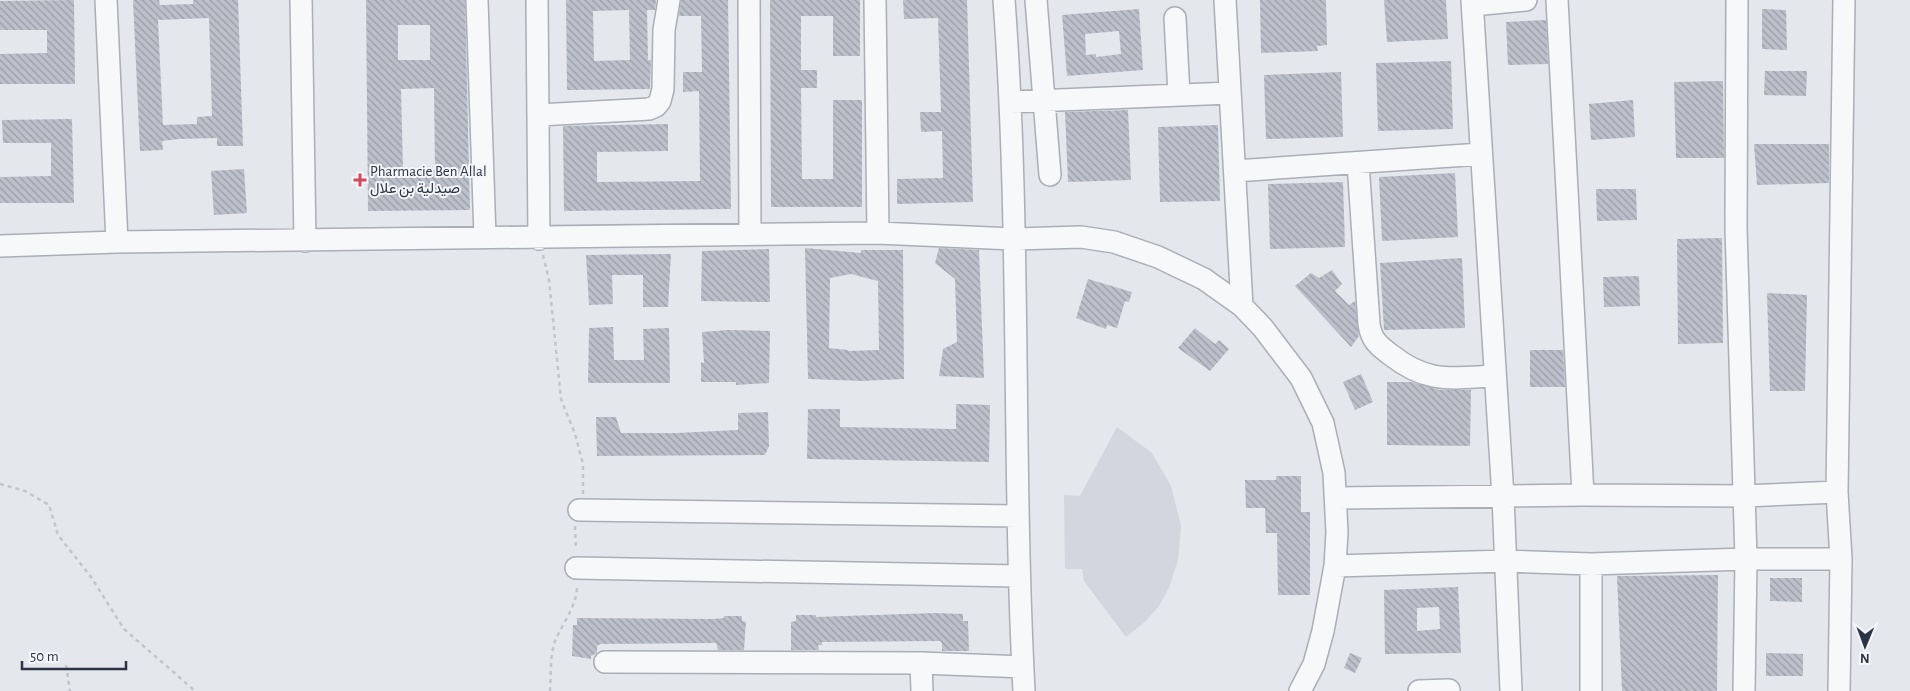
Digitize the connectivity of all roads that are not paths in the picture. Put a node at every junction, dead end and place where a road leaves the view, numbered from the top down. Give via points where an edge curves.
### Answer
1 (106, 0) edge
2 (301, 0) edge
3 (477, 0) edge
4 (537, 0) edge
5 (669, 0) edge
6 (749, 0) edge
7 (875, 0) edge
8 (1004, 0) edge
9 (1036, 0) edge
10 (1225, 0) edge
11 (1526, 0) edge
12 (1557, 0) edge
13 (1737, 0) edge
14 (1844, 0) edge
15 (1473, 3) edge
16 (1174, 18) dead end
17 (1230, 93) junction
18 (1179, 95) junction
19 (1043, 101) junction
20 (1011, 102) junction
21 (538, 115) junction
22 (1481, 154) junction
23 (1358, 163) junction
24 (1235, 171) junction
25 (1050, 175) dead end
26 (750, 233) junction
27 (878, 233) junction
28 (485, 237) junction
29 (539, 239) junction
30 (1013, 239) junction
31 (305, 241) junction
32 (118, 242) junction
33 (0, 246) edge
34 (1242, 306) junction
35 (1495, 376) junction
36 (1836, 492) junction
37 (1583, 495) junction
38 (1744, 496) junction
39 (1503, 497) junction
40 (1336, 498) junction
41 (579, 510) road end
42 (1018, 516) junction
43 (1746, 559) junction
44 (1840, 559) junction
45 (1506, 561) junction
46 (1591, 564) junction
47 (1336, 566) junction
48 (576, 568) road end
49 (1019, 576) junction
50 (605, 662) dead end
51 (921, 663) junction
52 (1022, 667) junction
53 (1449, 690) edge
54 (922, 691) edge
55 (1024, 691) edge
56 (1300, 691) edge
57 (1419, 691) edge
58 (1511, 691) edge
59 (1591, 691) edge
60 (1744, 691) edge
61 (1839, 691) edge

1 - 32 street
2 - 31 street
3 - 28 street
4 - 21 street
5 - 21 street via 664,30 663,89 656,106
6 - 26 street
7 - 27 street
8 - 20 street
9 - 19 street
10 - 17 street
11 - 15 street
12 - 37 street
13 - 38 street via 1736,228
14 - 36 street
15 - 22 street
16 - 18 street
17 - 18 street
17 - 24 street
18 - 19 street
19 - 20 street
19 - 25 street
20 - 30 street
21 - 29 street
22 - 23 street
22 - 35 street
23 - 24 street
23 - 35 street via 1372,337 1379,347 1406,367 1431,377
24 - 34 street
26 - 27 street
26 - 29 street
27 - 30 street
28 - 29 street
28 - 31 street
30 - 34 street via 1080,236 1114,242 1158,257 1196,276
30 - 42 street
31 - 32 street
32 - 33 street
34 - 40 street via 1284,354 1314,400 1329,444
35 - 39 street
36 - 38 street
36 - 44 street
37 - 38 street
37 - 39 street
38 - 43 street
39 - 40 street
39 - 45 street
40 - 47 street
41 - 42 street
42 - 49 street
43 - 44 street
43 - 46 street
43 - 60 street
44 - 61 street
45 - 46 street
45 - 47 street
45 - 58 street
46 - 59 street
47 - 56 street via 1314,664
48 - 49 street
49 - 52 street
50 - 51 street
51 - 52 street
51 - 54 street
52 - 55 street
53 - 57 street

